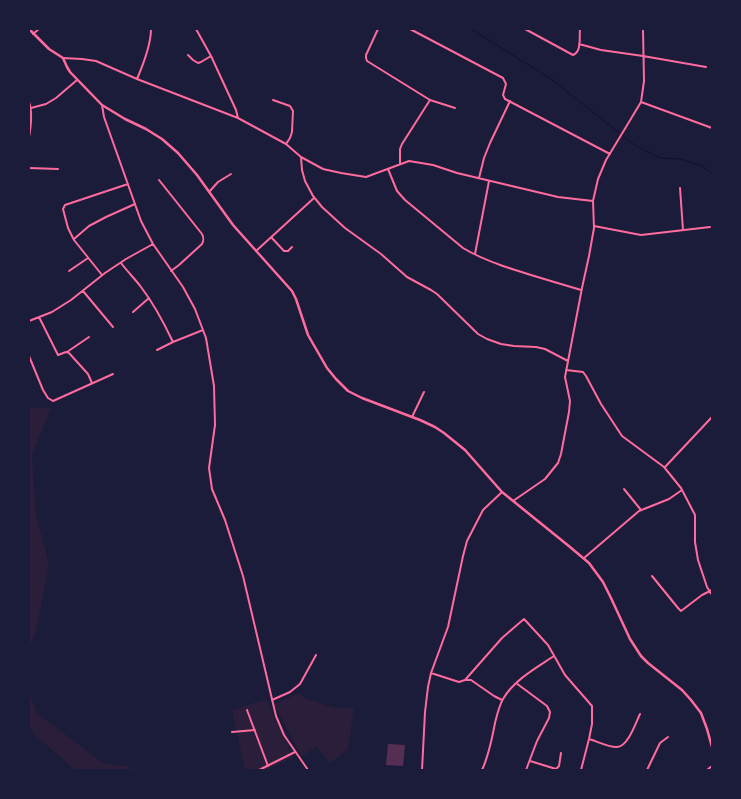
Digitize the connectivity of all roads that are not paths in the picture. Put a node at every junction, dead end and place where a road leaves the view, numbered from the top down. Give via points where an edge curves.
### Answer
1 (29, 29) edge
2 (39, 29) edge
3 (150, 29) edge
4 (196, 29) edge
5 (378, 29) edge
6 (410, 29) edge
7 (526, 29) edge
8 (580, 29) edge
9 (643, 29) edge
10 (33, 34) junction
11 (579, 44) junction
12 (188, 55) dead end
13 (211, 56) junction
14 (643, 56) junction
15 (64, 58) junction
16 (706, 67) dead end
17 (137, 79) junction
18 (77, 80) junction
19 (273, 100) dead end
20 (430, 100) junction
21 (510, 101) junction
22 (29, 102) edge
23 (641, 102) junction
24 (102, 105) junction
25 (31, 108) junction
26 (455, 108) dead end
27 (238, 118) junction
28 (712, 128) edge
29 (29, 137) edge
30 (286, 144) junction
31 (610, 154) junction
32 (301, 157) junction
33 (400, 164) junction
34 (29, 168) edge
35 (58, 169) dead end
36 (388, 169) junction
37 (231, 174) dead end
38 (479, 178) junction
39 (159, 180) dead end
40 (489, 181) junction
41 (128, 184) junction
42 (680, 188) dead end
43 (209, 192) junction
44 (314, 198) junction
45 (593, 201) junction
46 (135, 204) junction
47 (594, 226) junction
48 (710, 227) dead end
49 (683, 230) junction
50 (271, 237) junction
51 (74, 240) junction
52 (153, 244) junction
53 (292, 247) dead end
54 (256, 251) junction
55 (475, 255) junction
56 (88, 258) junction
57 (121, 263) junction
58 (69, 271) dead end
59 (171, 271) junction
60 (102, 275) junction
61 (581, 290) junction
62 (83, 291) junction
63 (149, 298) junction
64 (133, 312) dead end
65 (39, 317) junction
66 (29, 321) edge
67 (113, 327) dead end
68 (203, 330) junction
69 (89, 337) dead end
70 (173, 342) junction
71 (157, 350) dead end
72 (67, 352) junction
73 (29, 356) edge
74 (30, 360) edge
75 (568, 361) junction
76 (566, 370) junction
77 (113, 374) dead end
78 (92, 384) junction
79 (424, 392) dead end
80 (412, 417) junction
81 (712, 417) edge
82 (664, 467) junction
83 (624, 489) dead end
84 (682, 490) junction
85 (502, 492) junction
86 (513, 500) junction
87 (641, 510) junction
88 (584, 558) junction
89 (652, 576) dead end
90 (711, 590) edge
91 (712, 595) edge
92 (316, 655) dead end
93 (554, 656) junction
94 (431, 673) junction
95 (465, 680) junction
96 (516, 683) junction
97 (272, 700) junction
98 (502, 700) junction
99 (248, 710) dead end
100 (640, 714) dead end
101 (255, 730) junction
102 (232, 732) dead end
103 (668, 737) dead end
104 (589, 739) junction
105 (712, 747) edge
106 (296, 752) junction
107 (561, 754) dead end
108 (530, 761) junction
109 (268, 766) junction
110 (712, 766) edge
111 (259, 770) edge
112 (308, 770) edge
113 (422, 770) edge
114 (482, 770) edge
115 (526, 770) edge
116 (581, 770) edge
117 (647, 770) edge
118 (707, 770) edge

1 - 10 street
2 - 10 street
3 - 17 street via 143,66
4 - 13 street
5 - 20 street via 366,60
6 - 21 street via 503,78 506,84 503,96
7 - 11 street via 573,54 578,50
8 - 11 street
9 - 14 street
10 - 15 street via 49,49
11 - 14 street
12 - 13 street via 198,63
13 - 27 street
14 - 16 street
14 - 23 street via 644,81
15 - 17 street via 96,61
15 - 18 street via 68,70
17 - 27 street
18 - 24 street
18 - 25 street via 56,98
19 - 30 street via 290,106 293,111 292,132
20 - 26 street
20 - 33 street via 402,144
21 - 31 street
21 - 38 street via 490,143
22 - 25 street
23 - 28 street
23 - 31 street
24 - 41 street
24 - 43 street via 162,139 190,166
25 - 29 street
27 - 30 street
30 - 32 street
31 - 45 street via 598,179
32 - 36 street via 323,170 366,177
32 - 44 street via 305,181
33 - 36 street
33 - 38 street via 409,161 433,165
34 - 35 street
36 - 55 street via 397,191 404,200
37 - 43 street via 218,182
38 - 40 street
39 - 59 street via 204,237 202,244
40 - 45 street via 558,197
40 - 55 street
41 - 46 street
41 - 51 street via 65,205 63,209
42 - 49 street
43 - 54 street
44 - 50 street
44 - 75 street via 345,228 407,277 437,294 478,334 501,344 545,349
45 - 47 street
46 - 51 street via 89,226
46 - 52 street
47 - 49 street via 641,235
47 - 61 street
48 - 49 street
50 - 53 street via 284,251
50 - 54 street
51 - 56 street
52 - 57 street
52 - 59 street
54 - 80 street via 292,291 308,335 336,379 348,391 362,398
55 - 61 street
56 - 58 street
56 - 60 street
57 - 60 street
57 - 63 street
59 - 68 street via 195,309
60 - 62 street
61 - 75 street
62 - 65 street via 52,312
62 - 67 street
63 - 64 street
63 - 70 street
65 - 66 street
65 - 72 street via 58,355
68 - 70 street
68 - 97 street via 214,386 216,425 209,468 212,489 243,576
69 - 72 street
70 - 71 street
72 - 78 street via 88,374
73 - 74 street
74 - 78 street via 43,390 53,401
75 - 76 street
76 - 82 street via 582,372 622,436
76 - 86 street via 570,412 558,463 545,479
77 - 78 street
79 - 80 street
80 - 85 street via 435,427 465,450
81 - 82 street
82 - 84 street
83 - 87 street
84 - 87 street via 669,499
84 - 90 street via 695,515 698,560 707,587
85 - 86 street
85 - 94 street via 483,510 467,541 448,627
86 - 88 street
87 - 88 street
88 - 105 street via 603,582 630,639 641,656 682,690 701,714
89 - 90 street via 681,611
90 - 91 street
92 - 97 street via 300,684
93 - 95 street via 548,645 524,619 502,638
93 - 96 street
93 - 104 street via 565,675 592,706
94 - 95 street via 459,682
94 - 113 street
95 - 98 street via 475,682
96 - 98 street
96 - 108 street via 547,706 550,712
97 - 106 street via 284,735
98 - 114 street
99 - 101 street
100 - 104 street via 628,740 621,747 616,748
101 - 102 street
101 - 109 street
103 - 117 street via 660,743
104 - 116 street
106 - 109 street
106 - 112 street
107 - 108 street via 556,769
108 - 115 street
109 - 111 street
110 - 118 street

